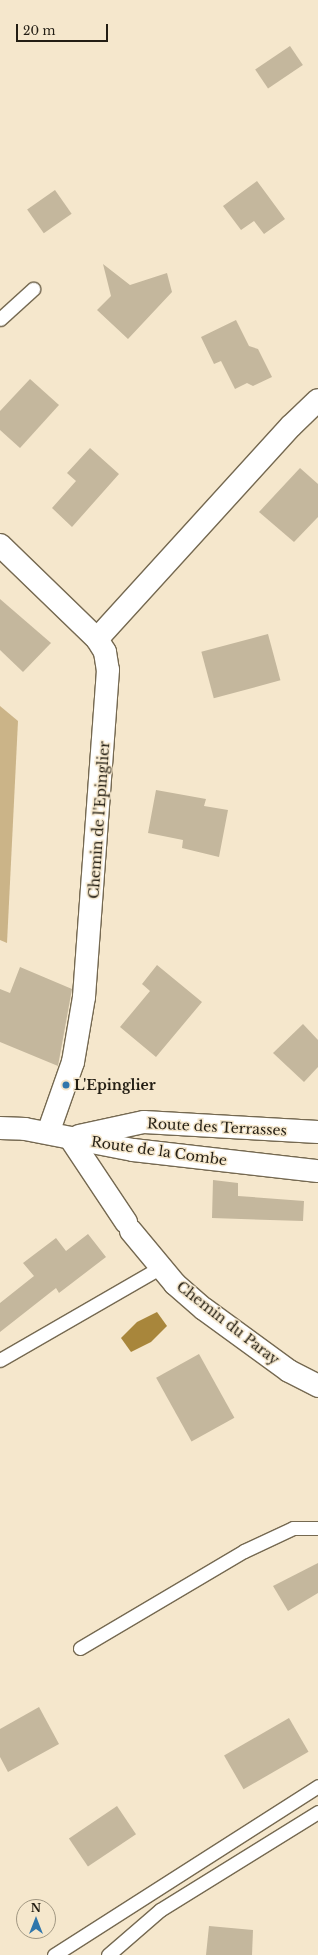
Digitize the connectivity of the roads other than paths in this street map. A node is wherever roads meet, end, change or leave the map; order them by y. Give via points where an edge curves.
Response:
1 (33, 289) dead end
2 (0, 319) edge
3 (318, 400) edge
4 (0, 545) edge
5 (98, 639) junction
6 (0, 1128) edge
7 (318, 1132) edge
8 (48, 1133) junction
9 (70, 1138) junction
10 (318, 1172) edge
11 (160, 1267) junction
12 (0, 1360) edge
13 (318, 1386) edge
14 (318, 1528) edge
15 (80, 1648) dead end
16 (318, 1786) edge
17 (318, 1812) edge
18 (54, 1955) edge
19 (108, 1955) edge

1 - 2 lane
3 - 5 street via 291,426
4 - 5 street, Chemin de l'Epinglier
5 - 8 street, Chemin de l'Epinglier via 107,660 108,699 89,947 73,1062
6 - 8 street, Route de la Combe
7 - 9 street, Route des Terrasses via 144,1122
8 - 9 street, Route de la Combe
9 - 10 street, Route de la Combe via 133,1150
9 - 11 street, Chemin du Paray via 129,1227
11 - 12 lane
11 - 13 street, Chemin du Paray via 204,1309 289,1371
14 - 15 lane via 293,1528 244,1551
16 - 18 lane
17 - 19 lane via 160,1910

